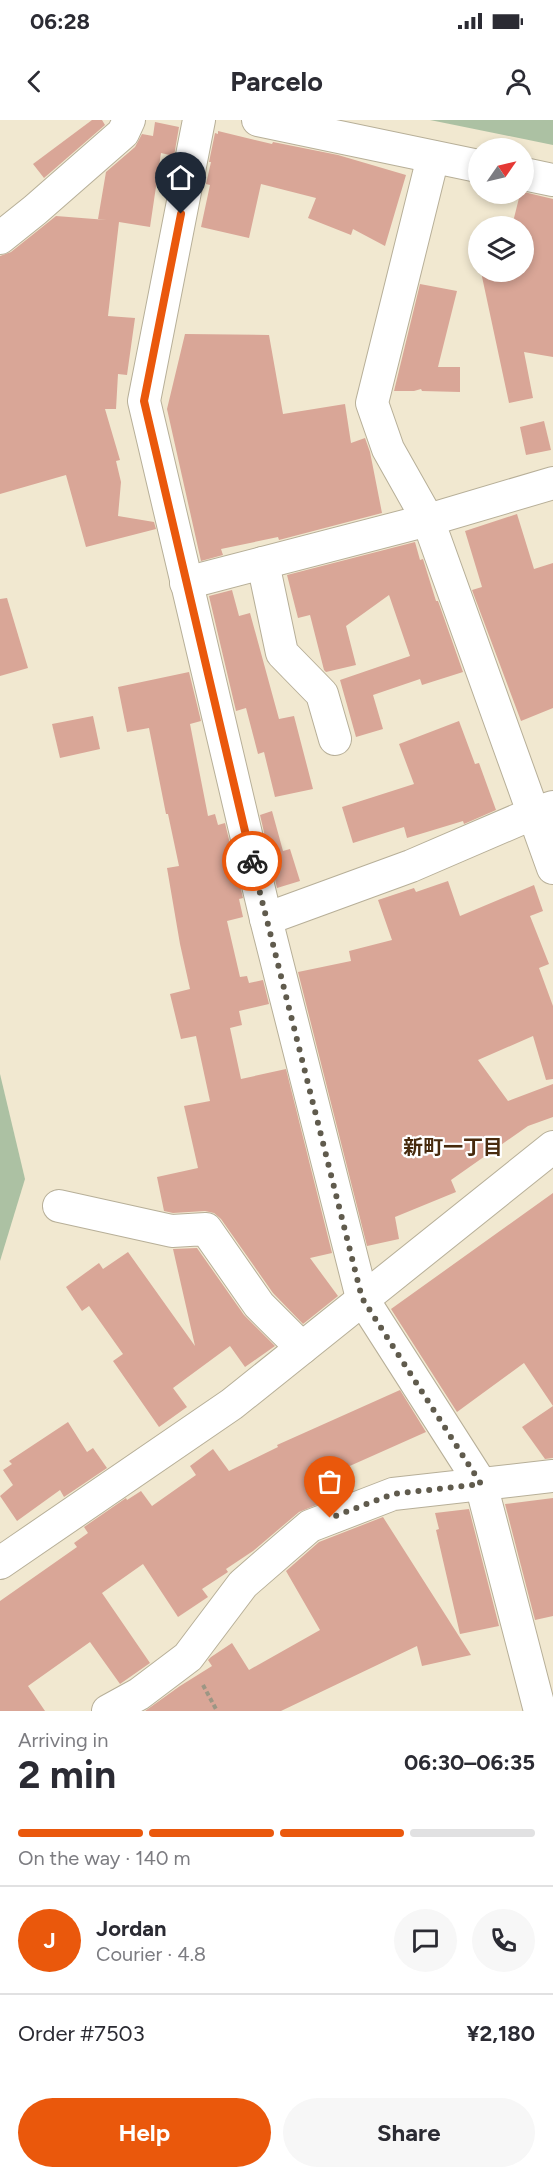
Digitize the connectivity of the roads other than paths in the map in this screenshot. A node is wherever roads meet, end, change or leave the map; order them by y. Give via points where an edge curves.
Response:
1 (129, 120) edge
2 (199, 120) edge
3 (258, 120) edge
4 (433, 157) junction
5 (468, 164) edge
6 (534, 176) edge
7 (553, 180) edge
8 (0, 238) edge
9 (553, 483) edge
10 (428, 520) junction
11 (263, 563) junction
12 (186, 583) junction
13 (335, 739) dead end
14 (544, 810) edge
15 (553, 868) edge
16 (266, 919) junction
17 (553, 1148) edge
18 (59, 1206) dead end
19 (362, 1298) junction
20 (302, 1348) junction
21 (553, 1476) edge
22 (481, 1484) junction
23 (0, 1563) edge
24 (553, 1709) edge
25 (108, 1711) edge
26 (540, 1711) edge
27 (548, 1711) edge

1 - 8 street via 123,133
2 - 12 street via 144,401
3 - 4 street
4 - 5 street
4 - 10 street via 372,403 388,449
6 - 7 street
9 - 10 street
10 - 11 street
10 - 14 street
11 - 12 street
11 - 13 street via 282,653 322,694
12 - 16 street
14 - 15 street
14 - 16 street via 411,866
16 - 19 street
17 - 19 street
18 - 20 street via 172,1231 206,1229 259,1305
19 - 20 street
19 - 22 street
20 - 23 street via 232,1404
21 - 22 street
22 - 25 street via 393,1494 310,1526 243,1584 188,1657
22 - 26 street
24 - 27 street

